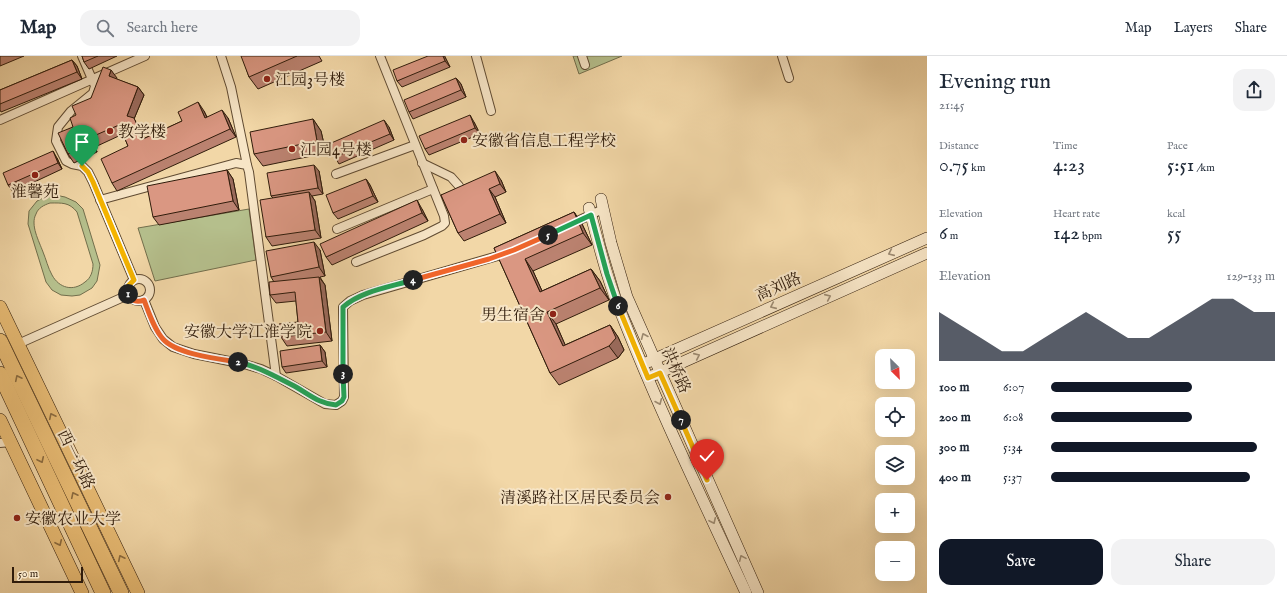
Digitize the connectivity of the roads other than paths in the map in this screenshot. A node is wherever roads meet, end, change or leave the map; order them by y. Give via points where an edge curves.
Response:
1 (82, 56) edge
2 (145, 56) edge
3 (221, 56) edge
4 (380, 56) edge
5 (476, 56) edge
6 (582, 56) edge
7 (782, 56) edge
8 (585, 65) dead end
9 (789, 78) dead end
10 (92, 79) junction
11 (491, 111) dead end
12 (0, 120) edge
13 (415, 145) junction
14 (422, 162) junction
15 (247, 165) junction
16 (336, 174) dead end
17 (459, 186) edge
18 (433, 189) junction
19 (100, 200) junction
20 (602, 204) joint
21 (590, 212) junction
22 (563, 228) edge
23 (337, 229) dead end
24 (927, 238) edge
25 (514, 250) edge
26 (927, 253) edge
27 (356, 262) dead end
28 (134, 280) junction
29 (128, 295) junction
30 (144, 300) junction
31 (0, 307) edge
32 (0, 341) edge
33 (18, 344) junction
34 (654, 359) junction
35 (642, 364) junction
36 (660, 373) junction
37 (0, 374) edge
38 (276, 376) junction
39 (648, 378) junction
40 (0, 420) edge
41 (5, 442) edge
42 (82, 593) edge
43 (103, 593) edge
44 (121, 593) edge
45 (138, 593) edge
46 (746, 593) edge
47 (758, 593) edge

1 - 10 street
2 - 10 street
3 - 15 street via 231,87
4 - 13 street
5 - 11 street
6 - 8 street
7 - 9 street
10 - 12 street
10 - 19 street via 95,86 93,93 71,111 58,127 56,141 66,161 82,166 88,172
13 - 14 street
13 - 16 street
14 - 17 street via 452,177
14 - 18 street
15 - 19 street via 236,163
15 - 38 street
18 - 23 street
18 - 27 street via 444,216 445,223 442,226
19 - 28 street
20 - 21 street
34 -> 20 street, 洪桥路 via 627,297
21 - 22 street
21 - 35 street, 洪桥路 via 607,274
24 -> 34 street, 高刘路
25 - 38 street via 363,295 343,307 344,397 336,405 325,404
36 -> 26 street, 高刘路
28 - 29 street via 128,286
28 - 30 street via 144,280 150,286 150,293
29 - 30 street via 135,301
29 - 33 street
30 - 38 street via 155,327 163,339 173,347 244,364
31 - 33 main road
44 -> 32 highway, 西一环路
45 -> 33 main road
34 - 35 street, 高刘路
34 - 36 street, 洪桥路
35 - 39 street, 洪桥路
36 - 39 street, 高刘路
47 -> 36 street, 洪桥路
37 -> 43 highway, 西一环路
39 -> 46 street, 洪桥路
40 - 41 main road
41 -> 42 main road

